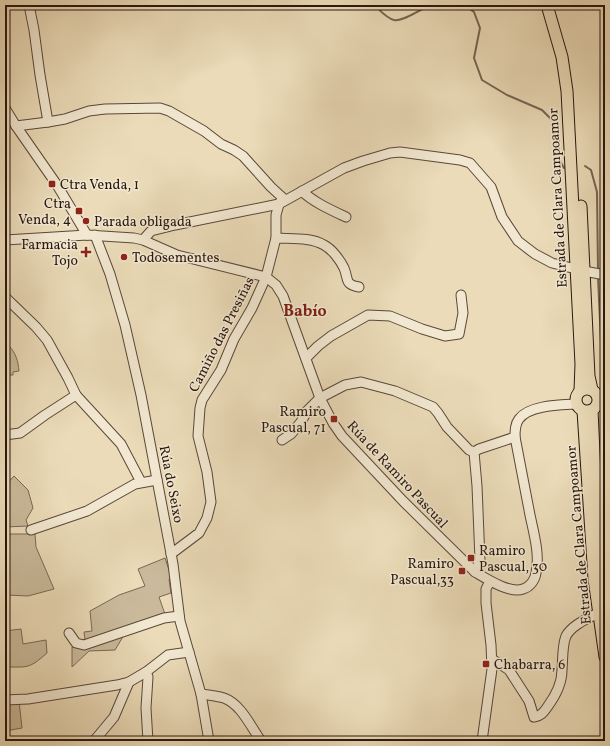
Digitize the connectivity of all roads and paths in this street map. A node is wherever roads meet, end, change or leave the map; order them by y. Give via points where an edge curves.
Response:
1 (29, 5) edge
2 (547, 5) edge
3 (555, 5) edge
4 (5, 108) edge
5 (48, 122) junction
6 (16, 126) junction
7 (302, 191) junction
8 (279, 204) junction
9 (346, 217) dead end
10 (91, 235) junction
11 (276, 238) junction
12 (5, 240) edge
13 (143, 240) junction
14 (584, 270) junction
15 (604, 275) edge
16 (266, 277) junction
17 (359, 287) dead end
18 (461, 295) dead end
19 (5, 298) edge
20 (306, 358) junction
21 (592, 390) junction
22 (580, 391) junction
23 (76, 395) junction
24 (320, 398) junction
25 (591, 406) edge
26 (5, 435) edge
27 (515, 437) junction
28 (282, 440) dead end
29 (474, 452) junction
30 (157, 480) junction
31 (141, 482) junction
32 (32, 530) dead end
33 (171, 554) junction
34 (476, 572) junction
35 (490, 580) junction
36 (602, 609) edge
37 (179, 616) junction
38 (68, 633) dead end
39 (189, 652) junction
40 (605, 657) edge
41 (492, 659) junction
42 (146, 672) junction
43 (129, 682) junction
44 (202, 694) junction
45 (5, 700) edge
46 (94, 741) edge
47 (148, 741) edge
48 (208, 741) edge
49 (261, 741) edge
50 (482, 741) edge

1 - 5 street
2 - 14 main road, Estrada de Clara Campoamor via 562,57 567,91
3 - 14 main road, Estrada de Clara Campoamor via 569,56 574,90
4 - 6 street, Rúa do Seixo
5 - 6 street
5 - 8 street via 105,109 160,108 169,111 243,156 283,198
6 - 10 street, Rúa do Seixo
7 - 8 street
7 - 9 street via 308,197
7 - 14 street via 344,168 390,153 460,160 470,163 491,187 502,217 518,241 552,263
8 - 11 street, Camiño das Presiñas via 276,215
8 - 13 street via 152,231
10 - 12 street
10 - 13 street
10 - 30 street, Rúa do Seixo via 110,274 126,325
11 - 16 street, Camiño das Presiñas
11 - 17 street via 323,244 344,268 351,286
13 - 16 street via 177,255
14 - 15 street
14 - 21 main road, Estrada de Clara Campoamor via 589,376
14 - 22 main road, Estrada de Clara Campoamor
16 - 20 street, Rúa de Ramiro Pascual via 276,285 283,296
16 - 33 street, Camiño das Presiñas via 234,339 222,370 202,400 200,408 198,436 212,502 207,518 199,533
18 - 20 street via 463,313 459,334 446,336 390,316 368,315 331,336
19 - 23 street via 47,340
20 - 24 street, Rúa de Ramiro Pascual
21 - 22 main road
21 - 25 main road, Estrada de Clara Campoamor via 597,395
22 - 25 main road, Estrada de Clara Campoamor via 576,397
23 - 26 street via 20,433
23 - 31 street via 121,444
24 - 28 street via 291,434
24 - 29 street via 346,385 361,382 404,394 436,409 447,427
24 - 34 street, Rúa de Ramiro Pascual via 333,423 352,448 448,547
25 - 27 street, Rúa de Ramiro Pascual via 543,407 528,411 518,419
25 - 36 main road, Estrada de Clara Campoamor via 590,528
27 - 29 street
27 - 35 street, Rúa de Ramiro Pascual via 534,535 536,574 528,587 519,590 504,587
29 - 34 street via 480,560
30 - 31 street
30 - 33 street, Rúa do Seixo
31 - 32 street via 87,511
33 - 37 street, Rúa do Seixo
34 - 35 street, Rúa de Ramiro Pascual
35 - 41 street via 486,590 486,603
36 - 40 main road, Estrada de Clara Campoamor
36 - 41 street via 570,631 566,638 559,688 539,716 534,717 529,701 509,670
37 - 38 street via 164,618 84,645 76,643
37 - 39 street, Rúa do Seixo
39 - 42 street via 168,655
39 - 44 street, Rúa do Seixo
41 - 50 street
42 - 43 street
42 - 47 street
43 - 45 street via 28,699
43 - 46 street via 114,717
44 - 48 street, Rúa do Seixo
44 - 49 street via 229,700 237,706

